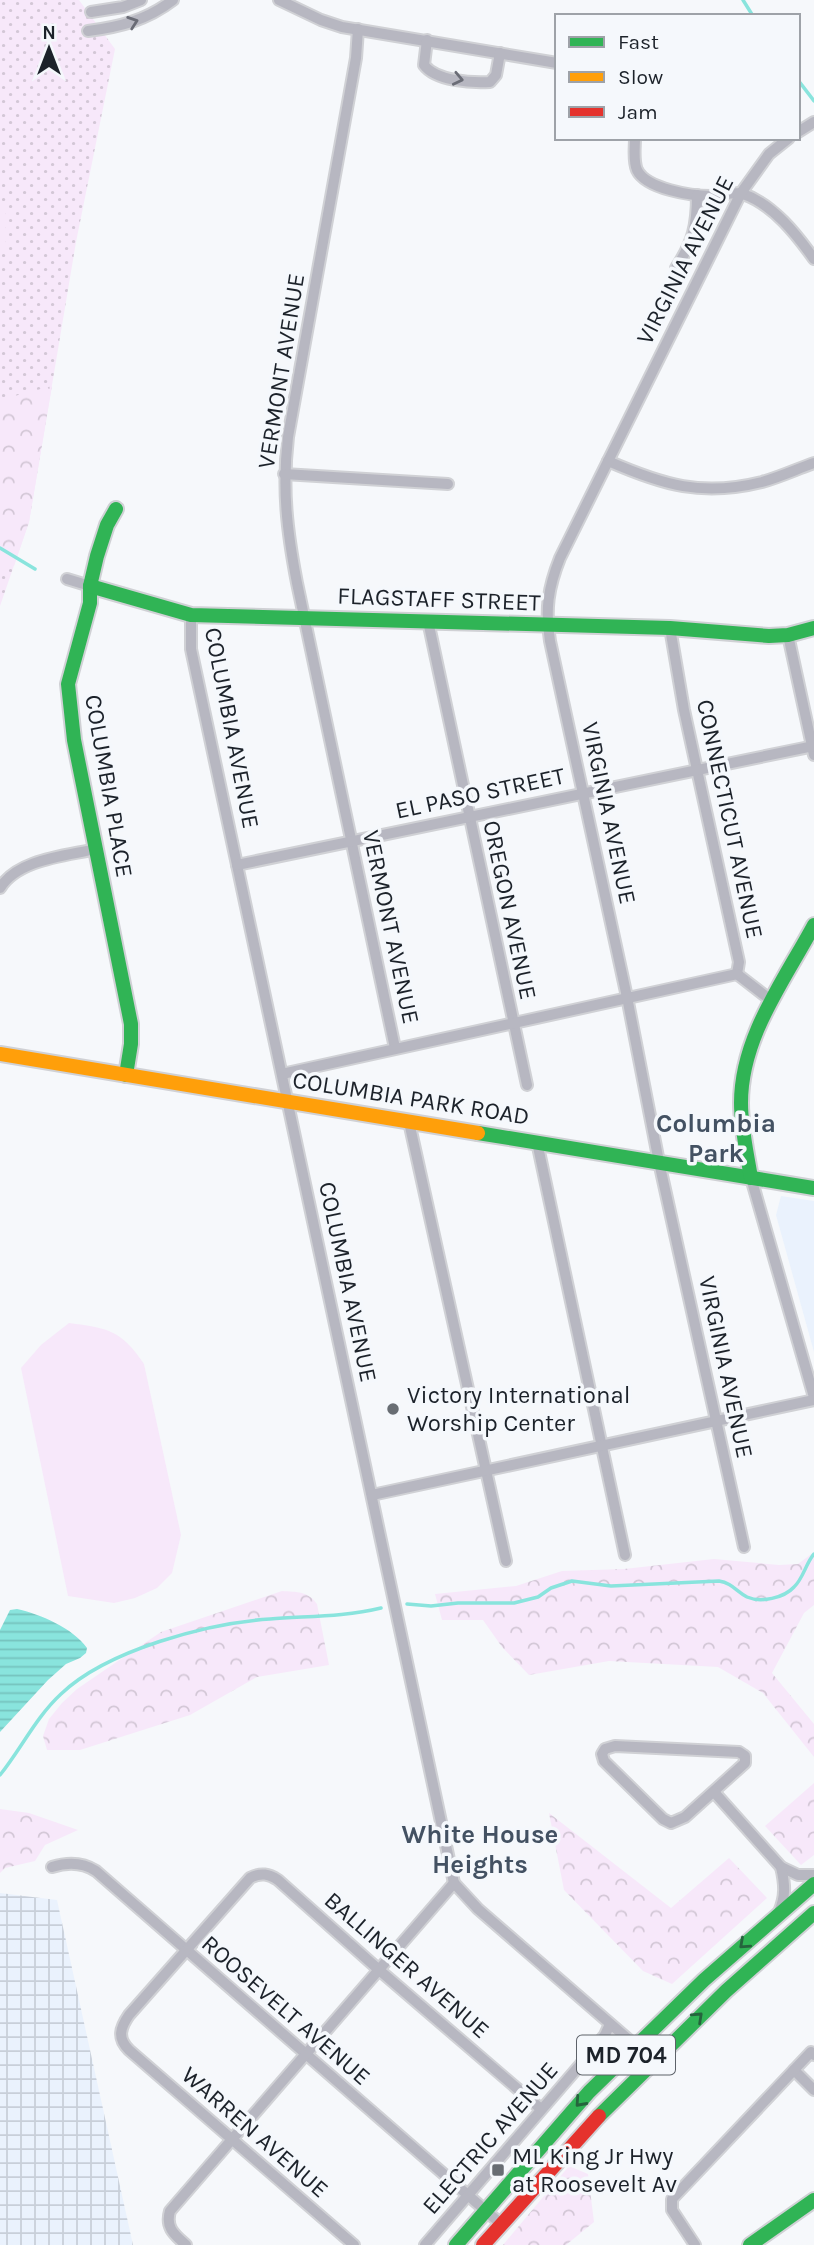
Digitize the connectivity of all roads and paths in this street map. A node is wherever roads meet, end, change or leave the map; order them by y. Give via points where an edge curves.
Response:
1 (141, 0) edge
2 (173, 0) edge
3 (279, 0) edge
4 (91, 12) dead end
5 (358, 29) junction
6 (88, 32) dead end
7 (427, 40) junction
8 (500, 53) junction
9 (555, 64) edge
10 (635, 140) edge
11 (786, 140) edge
12 (741, 193) junction
13 (697, 195) junction
14 (814, 260) edge
15 (676, 268) dead end
16 (608, 461) junction
17 (814, 463) edge
18 (284, 474) junction
19 (448, 484) dead end
20 (116, 509) dead end
21 (67, 579) dead end
22 (90, 586) junction
23 (191, 615) junction
24 (304, 618) junction
25 (428, 621) junction
26 (547, 625) junction
27 (670, 628) junction
28 (814, 628) edge
29 (788, 635) junction
30 (813, 749) edge
31 (698, 770) junction
32 (582, 794) junction
33 (469, 817) junction
34 (351, 841) junction
35 (96, 849) junction
36 (237, 865) junction
37 (0, 888) edge
38 (814, 926) edge
39 (737, 974) junction
40 (628, 997) junction
41 (772, 1001) junction
42 (513, 1022) junction
43 (395, 1048) junction
44 (0, 1055) edge
45 (282, 1074) junction
46 (125, 1075) junction
47 (527, 1085) dead end
48 (288, 1101) junction
49 (409, 1122) junction
50 (537, 1142) junction
51 (659, 1163) junction
52 (751, 1178) junction
53 (814, 1188) edge
54 (814, 1398) edge
55 (716, 1421) junction
56 (602, 1446) junction
57 (486, 1470) junction
58 (372, 1494) junction
59 (744, 1547) dead end
60 (625, 1555) dead end
61 (506, 1561) dead end
62 (714, 1792) junction
63 (52, 1867) dead end
64 (781, 1867) junction
65 (814, 1875) edge
66 (454, 1883) junction
67 (814, 1884) edge
68 (814, 1913) edge
69 (778, 1914) junction
70 (186, 1951) junction
71 (378, 1969) junction
72 (610, 2024) junction
73 (636, 2046) junction
74 (306, 2053) junction
75 (814, 2054) edge
76 (794, 2070) junction
77 (814, 2090) edge
78 (541, 2109) junction
79 (232, 2139) junction
80 (468, 2194) junction
81 (814, 2200) edge
82 (485, 2209) junction
83 (501, 2224) junction
84 (186, 2245) edge
85 (354, 2245) edge
86 (425, 2245) edge
87 (456, 2245) edge
88 (483, 2245) edge
89 (695, 2245) edge
90 (750, 2245) edge

1 - 4 street
6 -> 2 street via 143,19
3 - 5 street via 321,20
5 - 7 street
5 - 18 street, VERMONT AVENUE
7 - 8 street
7 -> 8 street via 424,65 429,72 471,82 490,82
8 - 9 street
10 - 13 street via 635,164 643,178
11 - 12 street, VIRGINIA AVENUE via 769,154
12 - 13 street
12 - 14 street via 779,218
12 - 16 street, VIRGINIA AVENUE
13 - 15 street via 690,246
16 - 17 street via 661,482 715,489 765,481
16 - 26 street, VIRGINIA AVENUE via 551,582
18 - 19 street
18 - 24 street, VERMONT AVENUE via 286,519
20 - 22 street, COLUMBIA PLACE
21 - 22 street, FLAGSTAFF STREET
22 - 23 street, FLAGSTAFF STREET
22 - 35 street, COLUMBIA PLACE via 68,699
23 - 24 street, FLAGSTAFF STREET
23 - 36 street, COLUMBIA AVENUE via 191,649
24 - 25 street, FLAGSTAFF STREET
24 - 34 street, VERMONT AVENUE
25 - 26 street, FLAGSTAFF STREET
25 - 33 street, OREGON AVENUE
26 - 27 street, FLAGSTAFF STREET
26 - 32 street, VIRGINIA AVENUE
27 - 29 street, FLAGSTAFF STREET
27 - 31 street, CONNECTICUT AVENUE
28 - 29 street, FLAGSTAFF STREET
29 - 30 street
30 - 31 street, EL PASO STREET
31 - 32 street, EL PASO STREET
31 - 39 street, CONNECTICUT AVENUE via 739,962
32 - 33 street, EL PASO STREET
32 - 40 street, VIRGINIA AVENUE
33 - 34 street, EL PASO STREET
33 - 42 street, OREGON AVENUE
34 - 36 street, EL PASO STREET
34 - 43 street, VERMONT AVENUE
35 - 37 street via 33,864
35 - 46 street, COLUMBIA PLACE via 131,1024
36 - 45 street, COLUMBIA AVENUE
38 - 41 street
39 - 40 street
39 - 41 street, CONNECTICUT AVENUE
40 - 42 street
40 - 51 street, VIRGINIA AVENUE
41 - 52 street via 751,1046 742,1081 742,1121
42 - 43 street
42 - 47 street, OREGON AVENUE
43 - 45 street
44 - 46 street, COLUMBIA PARK ROAD
45 - 48 street, COLUMBIA AVENUE
46 - 48 street, COLUMBIA PARK ROAD
48 - 49 street, COLUMBIA PARK ROAD
48 - 58 street, COLUMBIA AVENUE
49 - 50 street, COLUMBIA PARK ROAD
49 - 57 street
50 - 51 street, COLUMBIA PARK ROAD
50 - 56 street
51 - 52 street, COLUMBIA PARK ROAD
51 - 55 street, VIRGINIA AVENUE
52 - 53 street, COLUMBIA PARK ROAD
52 - 54 street
54 - 55 street
55 - 56 street
55 - 59 street, VIRGINIA AVENUE
56 - 57 street
56 - 60 street
57 - 58 street
57 - 61 street
58 - 66 street, COLUMBIA AVENUE
62 - 62 street via 682,1820 668,1822 602,1754 615,1746 741,1753 744,1766
62 - 64 street
63 - 70 street, ROOSEVELT AVENUE via 72,1863 92,1868
64 - 65 street via 799,1875
64 - 69 street via 784,1897
66 - 71 street
66 - 72 street
67 - 69 street, MD 704
83 -> 68 street, MD 704 via 634,2078
69 -> 73 street, MD 704
70 - 71 street, BALLINGER AVENUE via 241,1887 261,1874 278,1880
70 - 74 street, ROOSEVELT AVENUE
70 - 79 street, WARREN AVENUE via 124,2021 120,2037 129,2050
71 - 74 street
71 - 78 street, BALLINGER AVENUE
72 - 73 street
72 - 78 street, ELECTRIC AVENUE
73 -> 82 street, MD 704
74 - 79 street
74 - 80 street, ROOSEVELT AVENUE
75 - 76 street
76 - 77 street
76 - 89 street via 672,2199 672,2210
78 - 80 street, ELECTRIC AVENUE
79 - 84 street via 170,2211 169,2225
79 - 85 street, WARREN AVENUE
80 - 82 street, ROOSEVELT AVENUE
80 - 86 street, ELECTRIC AVENUE
81 - 90 street
82 - 83 street, ROOSEVELT AVENUE
82 - 87 street, MD 704
83 - 88 street, MD 704

